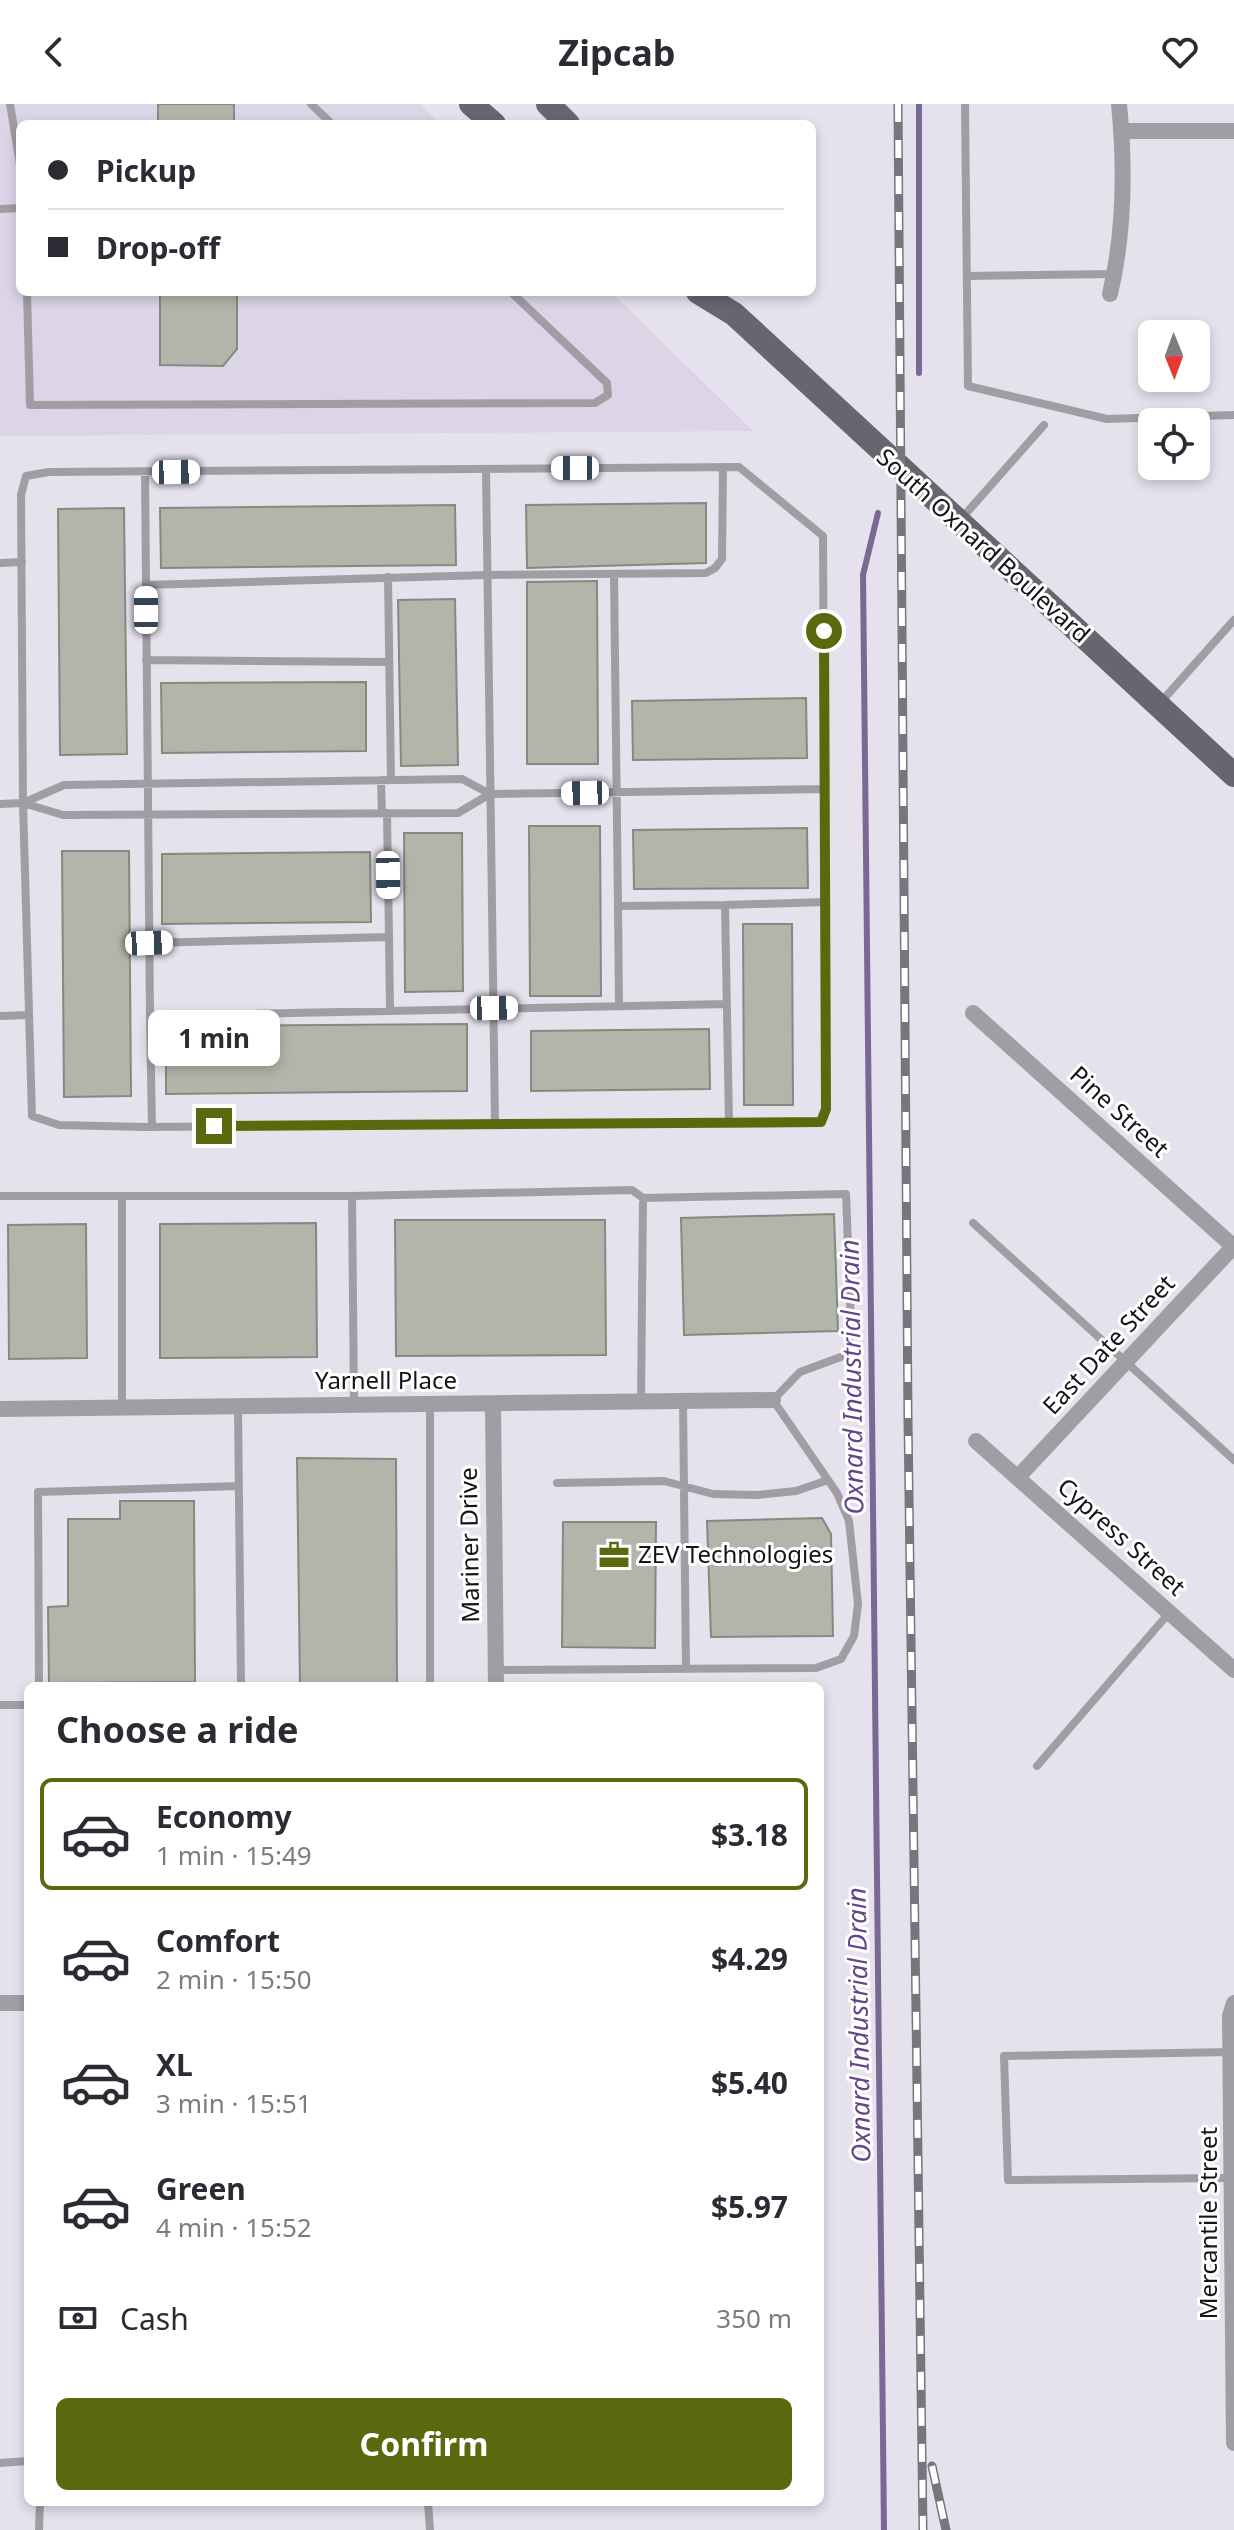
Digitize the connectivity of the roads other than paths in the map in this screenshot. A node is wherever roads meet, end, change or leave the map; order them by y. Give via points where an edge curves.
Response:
1 (10, 104) edge
2 (311, 104) edge
3 (471, 104) edge
4 (548, 104) edge
5 (965, 104) edge
6 (1119, 104) edge
7 (328, 120) edge
8 (489, 120) edge
9 (564, 120) edge
10 (1121, 131) junction
11 (1234, 131) edge
12 (16, 140) edge
13 (1115, 274) junction
14 (967, 276) junction
15 (1110, 294) dead end
16 (27, 296) edge
17 (515, 296) edge
18 (705, 296) edge
19 (721, 296) edge
20 (734, 314) junction
21 (1234, 415) edge
22 (1044, 425) dead end
23 (723, 467) junction
24 (486, 469) junction
25 (145, 472) junction
26 (958, 523) junction
27 (22, 562) junction
28 (0, 563) edge
29 (614, 574) junction
30 (487, 575) junction
31 (388, 577) junction
32 (146, 585) junction
33 (1234, 620) edge
34 (146, 660) junction
35 (389, 662) junction
36 (1158, 705) junction
37 (1232, 769) edge
38 (381, 780) junction
39 (391, 780) junction
40 (147, 784) junction
41 (824, 789) junction
42 (616, 792) junction
43 (490, 794) junction
44 (23, 803) junction
45 (0, 804) edge
46 (384, 813) junction
47 (148, 815) junction
48 (825, 902) junction
49 (725, 905) junction
50 (618, 906) junction
51 (389, 937) junction
52 (149, 943) junction
53 (727, 1004) junction
54 (619, 1006) junction
55 (494, 1008) junction
56 (390, 1010) junction
57 (973, 1013) dead end
58 (28, 1015) junction
59 (0, 1016) edge
60 (150, 1016) junction
61 (729, 1122) junction
62 (495, 1124) junction
63 (152, 1127) junction
64 (0, 1196) edge
65 (122, 1196) junction
66 (352, 1196) junction
67 (643, 1198) junction
68 (973, 1223) dead end
69 (1234, 1247) edge
70 (1128, 1360) junction
71 (773, 1400) junction
72 (683, 1401) junction
73 (641, 1402) junction
74 (430, 1404) junction
75 (493, 1404) junction
76 (354, 1405) junction
77 (238, 1406) junction
78 (122, 1407) junction
79 (0, 1409) edge
80 (976, 1441) dead end
81 (1234, 1460) edge
82 (1018, 1477) junction
83 (828, 1480) junction
84 (557, 1483) dead end
85 (239, 1486) junction
86 (685, 1488) junction
87 (1169, 1612) junction
88 (686, 1669) junction
89 (1234, 1670) edge
90 (496, 1678) edge
91 (39, 1682) edge
92 (241, 1682) edge
93 (430, 1682) edge
94 (0, 1705) edge
95 (24, 1705) edge
96 (1037, 1766) dead end
97 (0, 2003) edge
98 (24, 2003) edge
99 (1234, 2003) edge
100 (1232, 2052) junction
101 (1232, 2178) edge
102 (1233, 2216) edge
103 (1234, 2443) edge
104 (24, 2461) edge
105 (0, 2463) edge
106 (40, 2506) edge
107 (428, 2506) edge
108 (39, 2530) edge
109 (430, 2530) edge

1 - 12 lane
2 - 7 lane
3 - 8 main road
4 - 9 main road
5 - 14 lane
6 - 10 street
10 - 11 street
10 - 13 street
13 - 14 lane
13 - 15 street
14 - 21 lane via 968,386 1107,419
16 - 17 lane via 30,405 595,403 608,395 607,383
18 - 20 main road, South Oxnard Boulevard
19 - 20 main road, South Oxnard Boulevard
20 - 26 main road, South Oxnard Boulevard
22 - 26 lane
23 - 24 lane
23 - 29 lane via 722,559 715,568 706,573
23 - 41 lane via 739,467 823,536
24 - 25 lane
24 - 30 lane
25 - 27 lane via 26,476 21,495
25 - 32 lane
26 - 36 main road, South Oxnard Boulevard
27 - 28 lane
27 - 44 lane
29 - 30 lane
29 - 42 lane
30 - 31 lane
30 - 43 lane
31 - 32 lane
31 - 35 lane
32 - 34 lane
33 - 36 lane
34 - 35 lane
34 - 40 lane
35 - 39 lane
36 - 37 main road, South Oxnard Boulevard
38 - 39 lane
38 - 40 lane
38 - 46 lane
39 - 43 lane via 462,779
40 - 44 lane via 64,785
40 - 47 lane
41 - 42 lane
41 - 48 lane
42 - 43 lane
42 - 50 lane
43 - 46 lane via 458,813
43 - 55 lane
44 - 45 lane
44 - 47 lane via 63,815
44 - 58 lane
46 - 47 lane
46 - 51 lane
47 - 52 lane
48 - 49 lane
48 - 61 lane via 826,1109 821,1122
49 - 50 lane
49 - 53 lane
50 - 54 lane
51 - 52 lane
51 - 56 lane
52 - 60 lane
53 - 54 lane
53 - 61 lane
54 - 55 lane
55 - 56 lane
55 - 62 lane
56 - 60 lane
57 - 69 street, Pine Street
58 - 59 lane
58 - 63 lane via 32,1116 59,1125
60 - 63 lane
61 - 62 lane
62 - 63 lane
64 - 65 lane
65 - 66 lane
65 - 78 lane
66 - 67 lane via 632,1190
66 - 76 lane
67 - 71 lane via 846,1194 851,1325 846,1355 800,1372
67 - 73 lane
68 - 70 lane
69 - 70 street, East Date Street
70 - 81 lane
70 - 82 street, East Date Street
71 - 72 street, Yarnell Place
71 - 83 lane
72 - 73 street, Yarnell Place
72 - 86 lane
73 - 75 street, Yarnell Place
74 - 75 street, Yarnell Place
74 - 76 street, Yarnell Place
74 - 93 lane
75 - 90 street, Mariner Drive
76 - 77 street, Yarnell Place
77 - 78 street, Yarnell Place
77 - 85 lane
78 - 79 street, Yarnell Place
80 - 82 street, Cypress Street
82 - 87 street, Cypress Street
83 - 86 lane via 796,1491 757,1495
83 - 88 lane via 849,1521 858,1604 854,1636 841,1659 816,1668
84 - 86 lane via 664,1481
85 - 91 lane via 38,1492
85 - 92 lane
86 - 88 lane
87 - 89 street, Cypress Street
87 - 96 lane
88 - 90 lane
94 - 95 lane
97 - 98 street
99 - 100 street, Mercantile Street
100 - 101 street, Mercantile Street
100 - 101 lane via 1004,2056 1008,2180
101 - 102 street, Mercantile Street
102 - 103 street, Mercantile Street
104 - 105 lane
106 - 108 lane
107 - 109 lane

